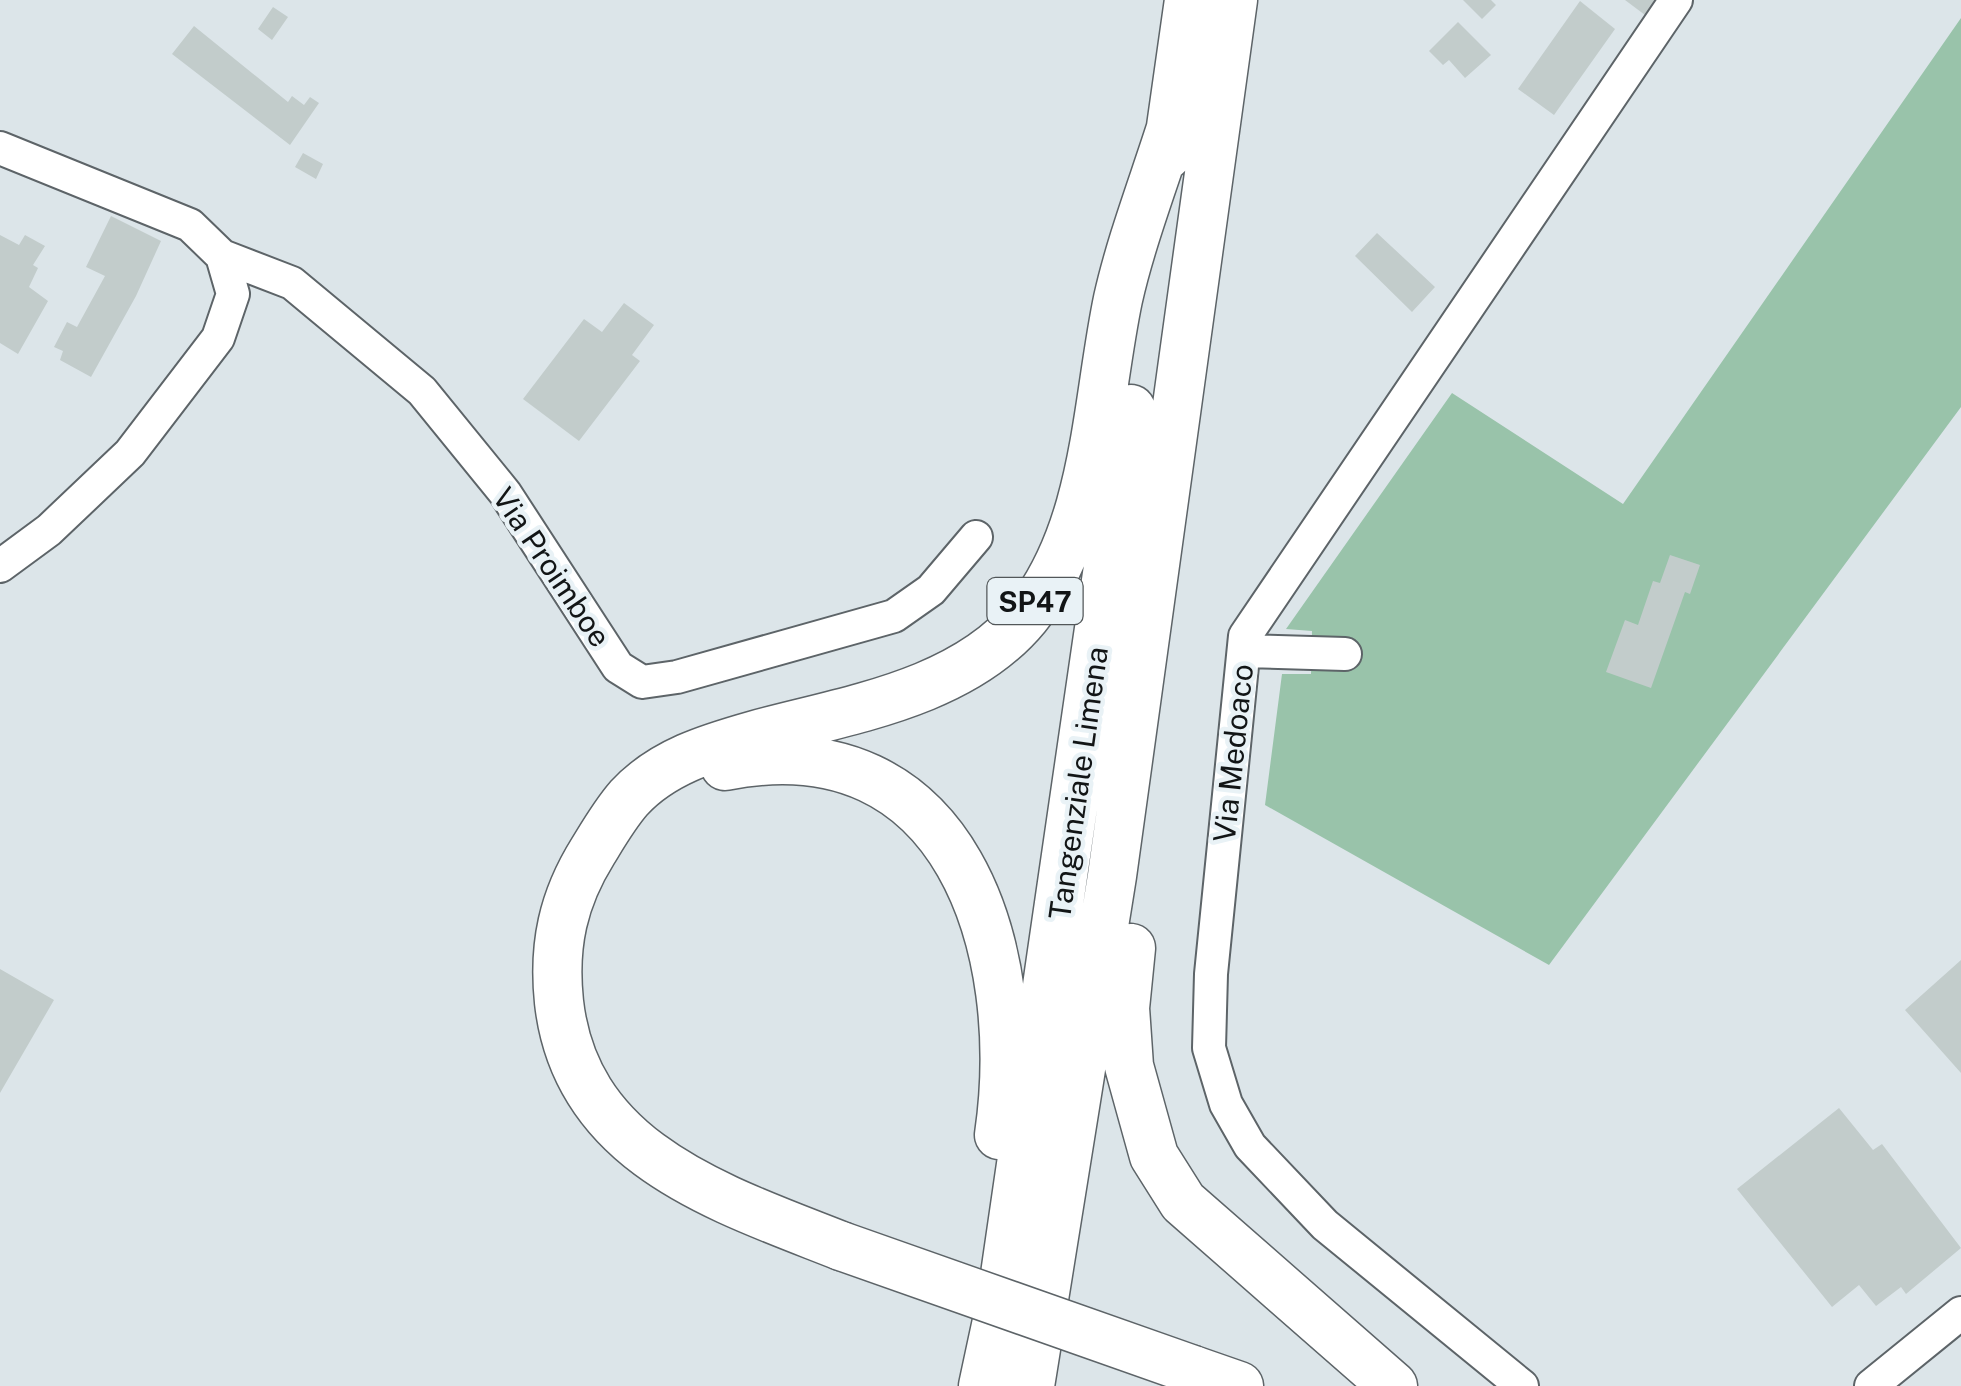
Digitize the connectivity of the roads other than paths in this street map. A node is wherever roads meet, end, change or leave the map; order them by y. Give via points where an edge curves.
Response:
1 (1189, 0) edge
2 (1233, 0) edge
3 (1676, 0) edge
4 (1172, 125) junction
5 (0, 148) edge
6 (222, 256) junction
7 (1160, 530) junction
8 (976, 537) dead end
9 (0, 566) edge
10 (1244, 651) junction
11 (1346, 654) dead end
12 (608, 828) junction
13 (1961, 1313) edge
14 (953, 1386) edge
15 (983, 1386) edge
16 (1030, 1386) edge
17 (1238, 1386) edge
18 (1393, 1386) edge
19 (1522, 1386) edge
20 (1871, 1386) edge

1 - 4 highway, Tangenziale Limena
2 - 7 highway, Tangenziale Limena
3 - 10 street, Via Medoaco via 1245,636
4 - 12 highway, SP47 via 1119,296 1093,454 1069,538 1028,614 998,646 923,686 693,754 630,797
4 - 15 highway, Tangenziale Limena via 1004,1283
5 - 6 street, Via Proimboe via 190,225
6 - 8 street, Via Proimboe via 292,283 422,391 504,493 618,667 642,682 894,616 931,590
6 - 9 street via 233,294 218,338 130,453
7 - 16 highway, Tangenziale Limena via 1082,1082
7 - 18 highway via 1152,770 1125,1008 1137,1106 1154,1156 1183,1202
10 - 11 street
10 - 19 street, Via Medoaco via 1211,974 1209,1048 1226,1104 1250,1146 1325,1225
12 - 14 highway, SP47 via 674,786 728,765 776,759 826,764 872,779 907,802 960,864 995,949 1002,1066 981,1253
12 - 17 highway, SP47, bridge via 574,882 558,934 559,1006 582,1077 603,1111 666,1168 707,1193 841,1246
13 - 20 street

